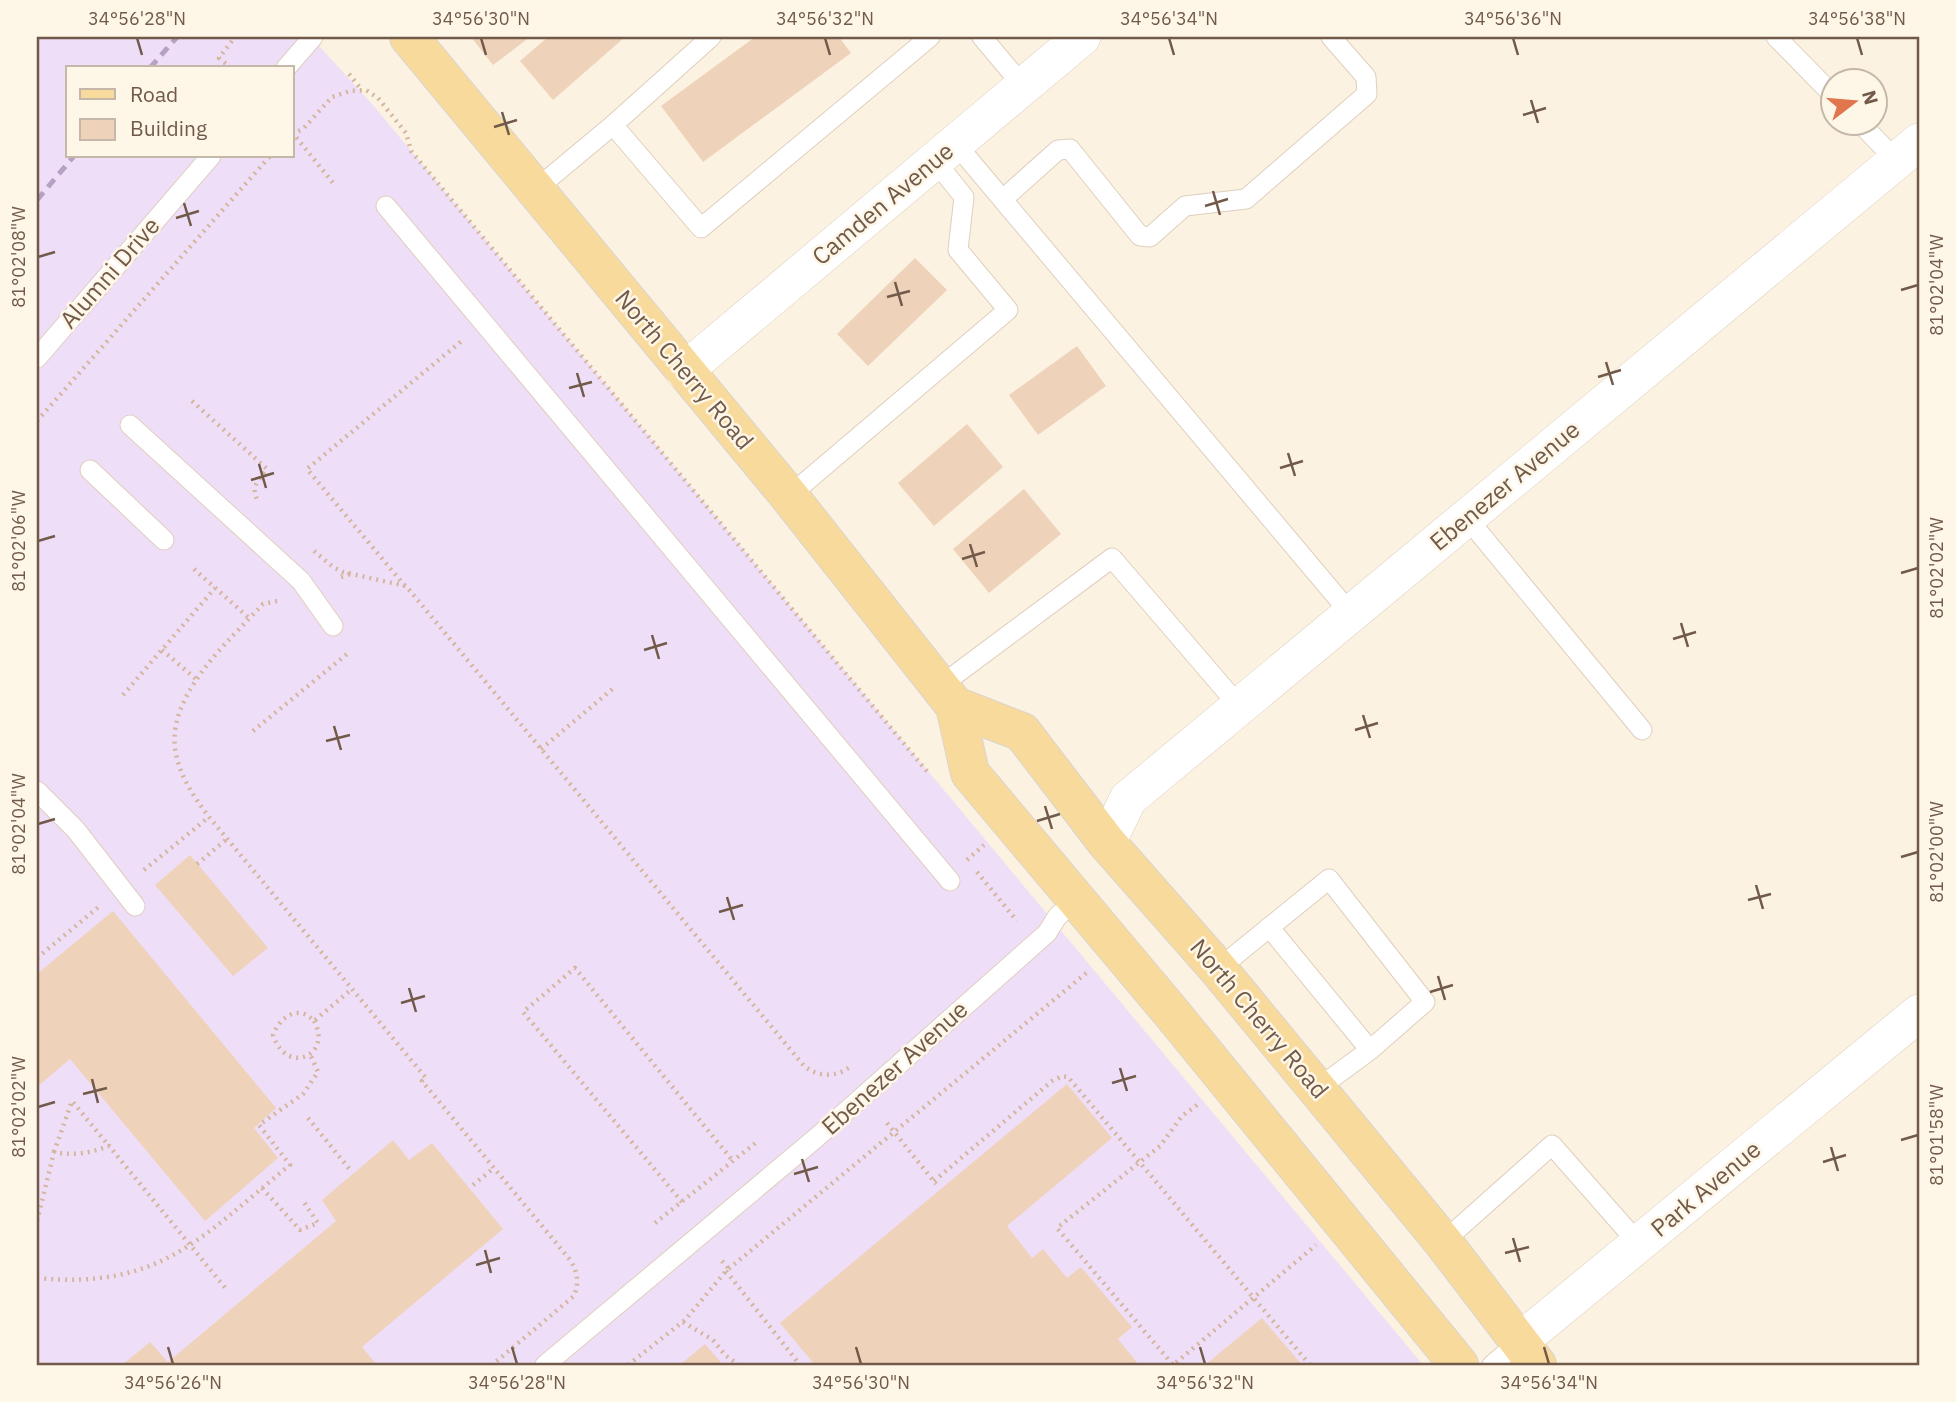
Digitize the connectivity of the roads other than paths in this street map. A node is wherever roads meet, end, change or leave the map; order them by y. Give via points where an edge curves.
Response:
1 (313, 37) edge
2 (409, 37) edge
3 (711, 37) edge
4 (930, 37) edge
5 (982, 37) edge
6 (1331, 37) edge
7 (1776, 37) edge
8 (1078, 38) edge
9 (288, 66) edge
10 (1820, 83) edge
11 (1023, 86) junction
12 (613, 125) junction
13 (1882, 136) edge
14 (1907, 151) edge
15 (945, 152) junction
16 (209, 158) edge
17 (536, 190) junction
18 (1003, 199) junction
19 (386, 206) dead end
20 (37, 358) edge
21 (684, 371) junction
22 (130, 425) dead end
23 (90, 470) dead end
24 (789, 496) junction
25 (1467, 518) junction
26 (164, 540) dead end
27 (1351, 614) junction
28 (333, 626) dead end
29 (947, 696) junction
30 (1239, 706) junction
31 (1642, 730) dead end
32 (37, 791) edge
33 (1107, 842) junction
34 (950, 881) dead end
35 (1076, 899) junction
36 (135, 906) dead end
37 (1269, 927) junction
38 (1218, 969) junction
39 (1919, 1013) edge
40 (1370, 1050) junction
41 (1317, 1089) junction
42 (1443, 1242) junction
43 (1639, 1244) junction
44 (1516, 1357) edge
45 (545, 1365) edge
46 (1459, 1365) edge

1 - 9 lane
2 - 17 main road, North Cherry Road
3 - 12 lane
4 - 12 lane via 701,228
5 - 11 lane
6 - 18 lane via 1366,77 1367,94 1246,199 1185,206 1150,237 1140,236 1070,149 1058,150
7 - 10 lane
8 - 11 street, Camden Avenue
11 - 15 street, Camden Avenue
12 - 17 lane
13 - 14 lane
14 - 25 street, Ebenezer Avenue
15 - 18 lane
15 - 21 street, Camden Avenue
15 - 24 lane via 964,197 958,250 1008,310
16 - 20 lane, Alumni Drive
17 - 21 main road, North Cherry Road
18 - 27 lane
19 - 34 lane
21 - 24 main road, North Cherry Road
22 - 28 lane via 301,581
23 - 26 lane
24 - 29 main road, North Cherry Road
25 - 27 street, Ebenezer Avenue
25 - 31 lane
27 - 30 street, Ebenezer Avenue
29 - 30 lane via 1112,558
29 - 33 main road, North Cherry Road via 1022,732
29 - 35 main road, North Cherry Road via 970,773
30 - 33 street, Ebenezer Avenue via 1128,799
32 - 36 lane via 76,830
33 - 38 main road, North Cherry Road
35 - 45 lane, Ebenezer Avenue via 1047,933 825,1129
35 - 46 main road, North Cherry Road
37 - 38 lane
37 - 40 lane
37 - 40 lane via 1329,879 1425,1002
38 - 41 main road, North Cherry Road
39 - 43 street, Park Avenue
40 - 41 lane
41 - 42 main road, North Cherry Road
42 - 43 lane via 1552,1145
42 - 44 main road, North Cherry Road
43 - 44 street, Park Avenue

